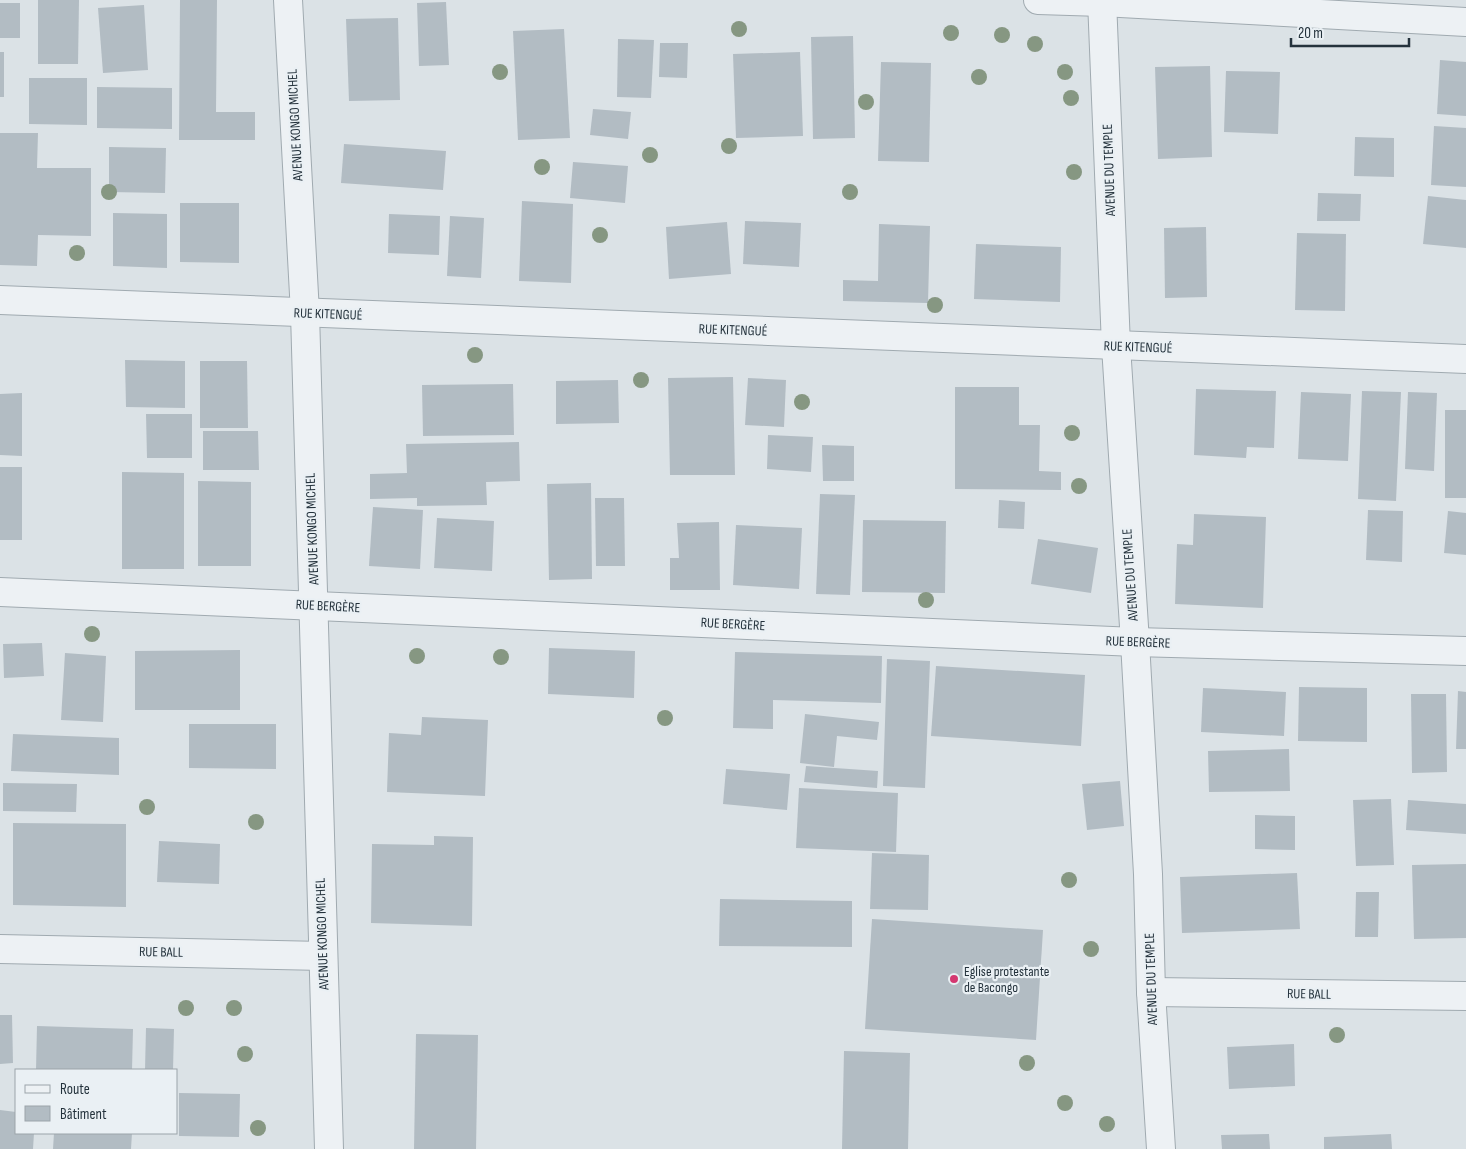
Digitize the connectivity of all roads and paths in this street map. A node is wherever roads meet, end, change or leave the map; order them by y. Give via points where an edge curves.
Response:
1 (288, 0) edge
2 (1038, 0) edge
3 (1102, 1) edge
4 (1466, 22) edge
5 (0, 300) edge
6 (305, 313) junction
7 (1116, 346) junction
8 (1466, 359) edge
9 (0, 592) edge
10 (314, 606) junction
11 (1135, 642) junction
12 (1466, 651) edge
13 (0, 949) edge
14 (323, 956) junction
15 (1151, 992) junction
16 (1466, 996) edge
17 (329, 1149) edge
18 (1161, 1149) edge

1 - 6 street, AVENUE KONGO MICHEL
2 - 3 street
3 - 4 street
3 - 7 street, AVENUE DU TEMPLE
5 - 6 street, RUE KITENGUÉ
6 - 7 street, RUE KITENGUÉ
6 - 10 street, AVENUE KONGO MICHEL
7 - 8 street, RUE KITENGUÉ
7 - 11 street, AVENUE DU TEMPLE
9 - 10 street, RUE BERGÈRE
10 - 11 street, RUE BERGÈRE
10 - 14 street, AVENUE KONGO MICHEL
11 - 12 street, RUE BERGÈRE
11 - 15 street, AVENUE DU TEMPLE
13 - 14 street, RUE BALL
14 - 17 street, AVENUE KONGO MICHEL
15 - 16 street, RUE BALL
15 - 18 street, AVENUE DU TEMPLE

